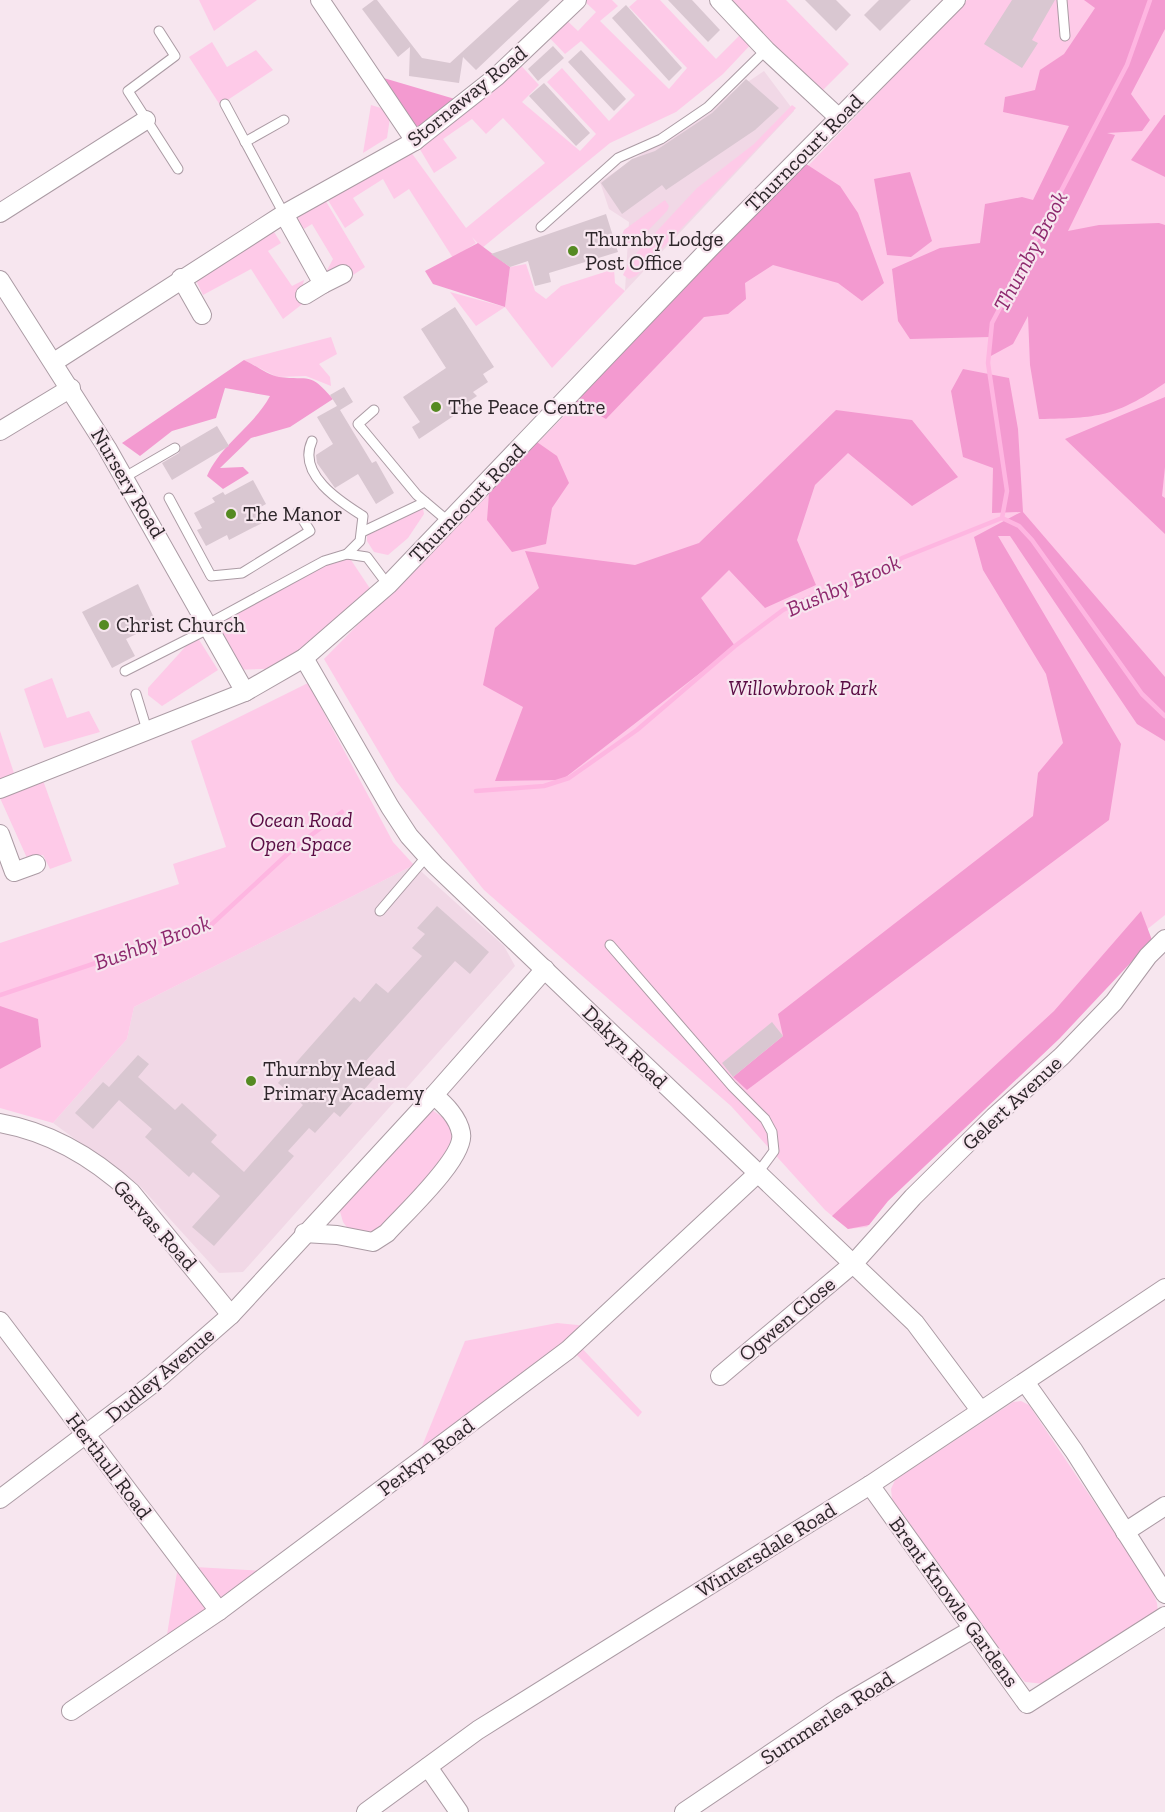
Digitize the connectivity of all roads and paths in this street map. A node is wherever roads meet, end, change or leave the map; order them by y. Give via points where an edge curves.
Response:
1 (320, 0) edge
2 (577, 0) edge
3 (719, 0) edge
4 (956, 0) edge
5 (1062, 0) edge
6 (159, 31) dead end
7 (1065, 36) dead end
8 (766, 50) junction
9 (225, 104) dead end
10 (838, 117) junction
11 (146, 120) junction
12 (284, 120) dead end
13 (415, 141) junction
14 (245, 142) junction
15 (178, 169) dead end
16 (0, 213) edge
17 (284, 214) junction
18 (542, 227) dead end
19 (343, 274) dead end
20 (182, 278) junction
21 (0, 280) edge
22 (323, 284) junction
23 (305, 295) dead end
24 (202, 315) dead end
25 (54, 362) junction
26 (71, 388) junction
27 (374, 410) dead end
28 (0, 431) edge
29 (312, 441) dead end
30 (175, 447) dead end
31 (125, 477) junction
32 (169, 498) dead end
33 (425, 502) junction
34 (298, 512) dead end
35 (449, 522) junction
36 (362, 532) junction
37 (347, 554) junction
38 (388, 585) junction
39 (207, 627) junction
40 (304, 658) junction
41 (125, 671) dead end
42 (245, 692) junction
43 (136, 694) dead end
44 (147, 730) junction
45 (0, 789) edge
46 (0, 834) edge
47 (427, 856) junction
48 (36, 864) dead end
49 (7, 875) edge
50 (380, 911) dead end
51 (1165, 939) edge
52 (610, 945) dead end
53 (545, 969) junction
54 (434, 1095) junction
55 (0, 1123) edge
56 (757, 1174) junction
57 (304, 1233) junction
58 (854, 1263) junction
59 (1165, 1288) edge
60 (231, 1315) junction
61 (0, 1321) edge
62 (720, 1376) dead end
63 (1025, 1382) junction
64 (980, 1410) junction
65 (86, 1435) junction
66 (870, 1485) junction
67 (0, 1499) edge
68 (1165, 1506) edge
69 (1125, 1532) junction
70 (1165, 1594) edge
71 (219, 1611) junction
72 (1165, 1616) edge
73 (973, 1629) junction
74 (71, 1711) dead end
75 (428, 1767) junction
76 (366, 1812) edge
77 (459, 1812) edge
78 (684, 1812) edge

1 - 13 street
2 - 13 street, Stornaway Road via 496,77
3 - 8 street
4 - 10 street, Thurncourt Road
5 - 7 lane
6 - 11 lane via 175,56 128,91
8 - 10 street
8 - 18 lane via 708,107 661,139 618,158
9 - 14 lane
10 - 35 street, Thurncourt Road
11 - 15 lane
11 - 16 street
12 - 14 lane
13 - 17 street, Stornaway Road
14 - 17 lane
17 - 20 street, Stornaway Road
17 - 22 street
19 - 22 street
20 - 24 street
20 - 25 street, Stornaway Road
21 - 25 street, Nursery Road
22 - 23 street
25 - 26 street, Nursery Road
26 - 28 street
26 - 31 street, Nursery Road
27 - 33 lane via 358,424 396,473
29 - 36 lane via 307,452 311,467 326,491 363,516
30 - 31 lane
31 - 39 street, Nursery Road
32 - 34 lane via 211,576 242,573 310,531
33 - 35 lane
33 - 36 lane
35 - 38 street, Thurncourt Road
36 - 37 lane via 360,541
37 - 38 lane via 367,557
37 - 39 lane via 324,561
38 - 40 street, Thurncourt Road
39 - 41 lane
39 - 42 street, Nursery Road
40 - 42 street, Thurncourt Road
40 - 47 street, Dakyn Road via 390,807
42 - 44 street, Thurncourt Road
43 - 44 lane
44 - 45 street, Thurncourt Road
46 - 49 street
47 - 50 lane
47 - 53 street, Dakyn Road
48 - 49 street
51 - 58 street, Gelert Avenue via 1114,1002 929,1181
52 - 56 lane via 765,1119 772,1132 774,1151
53 - 54 street, Dudley Avenue
53 - 56 street, Dakyn Road
54 - 57 street, Dudley Avenue
54 - 57 street via 449,1108 462,1134 458,1152 387,1233 373,1242
55 - 60 street, Gervas Road via 66,1145 116,1179
56 - 58 street, Dakyn Road
56 - 71 street, Perkyn Road via 568,1350
57 - 60 street, Dudley Avenue
58 - 62 street, Ogwen Close
58 - 64 street, Dakyn Road via 915,1323
59 - 63 street, Wintersdale Road
60 - 65 street, Dudley Avenue via 152,1385
61 - 65 street, Herthull Road
63 - 64 street, Wintersdale Road
63 - 69 street
64 - 66 street, Wintersdale Road
65 - 67 street, Dudley Avenue
65 - 71 street, Herthull Road
66 - 73 street, Brent Knowle Gardens
66 - 75 street, Wintersdale Road via 478,1730
68 - 69 street
69 - 70 street
71 - 74 street, Perkyn Road
72 - 73 street, Brent Knowle Gardens via 1027,1704
73 - 78 street, Summerlea Road via 841,1706
75 - 76 street, Wintersdale Road
75 - 77 street

